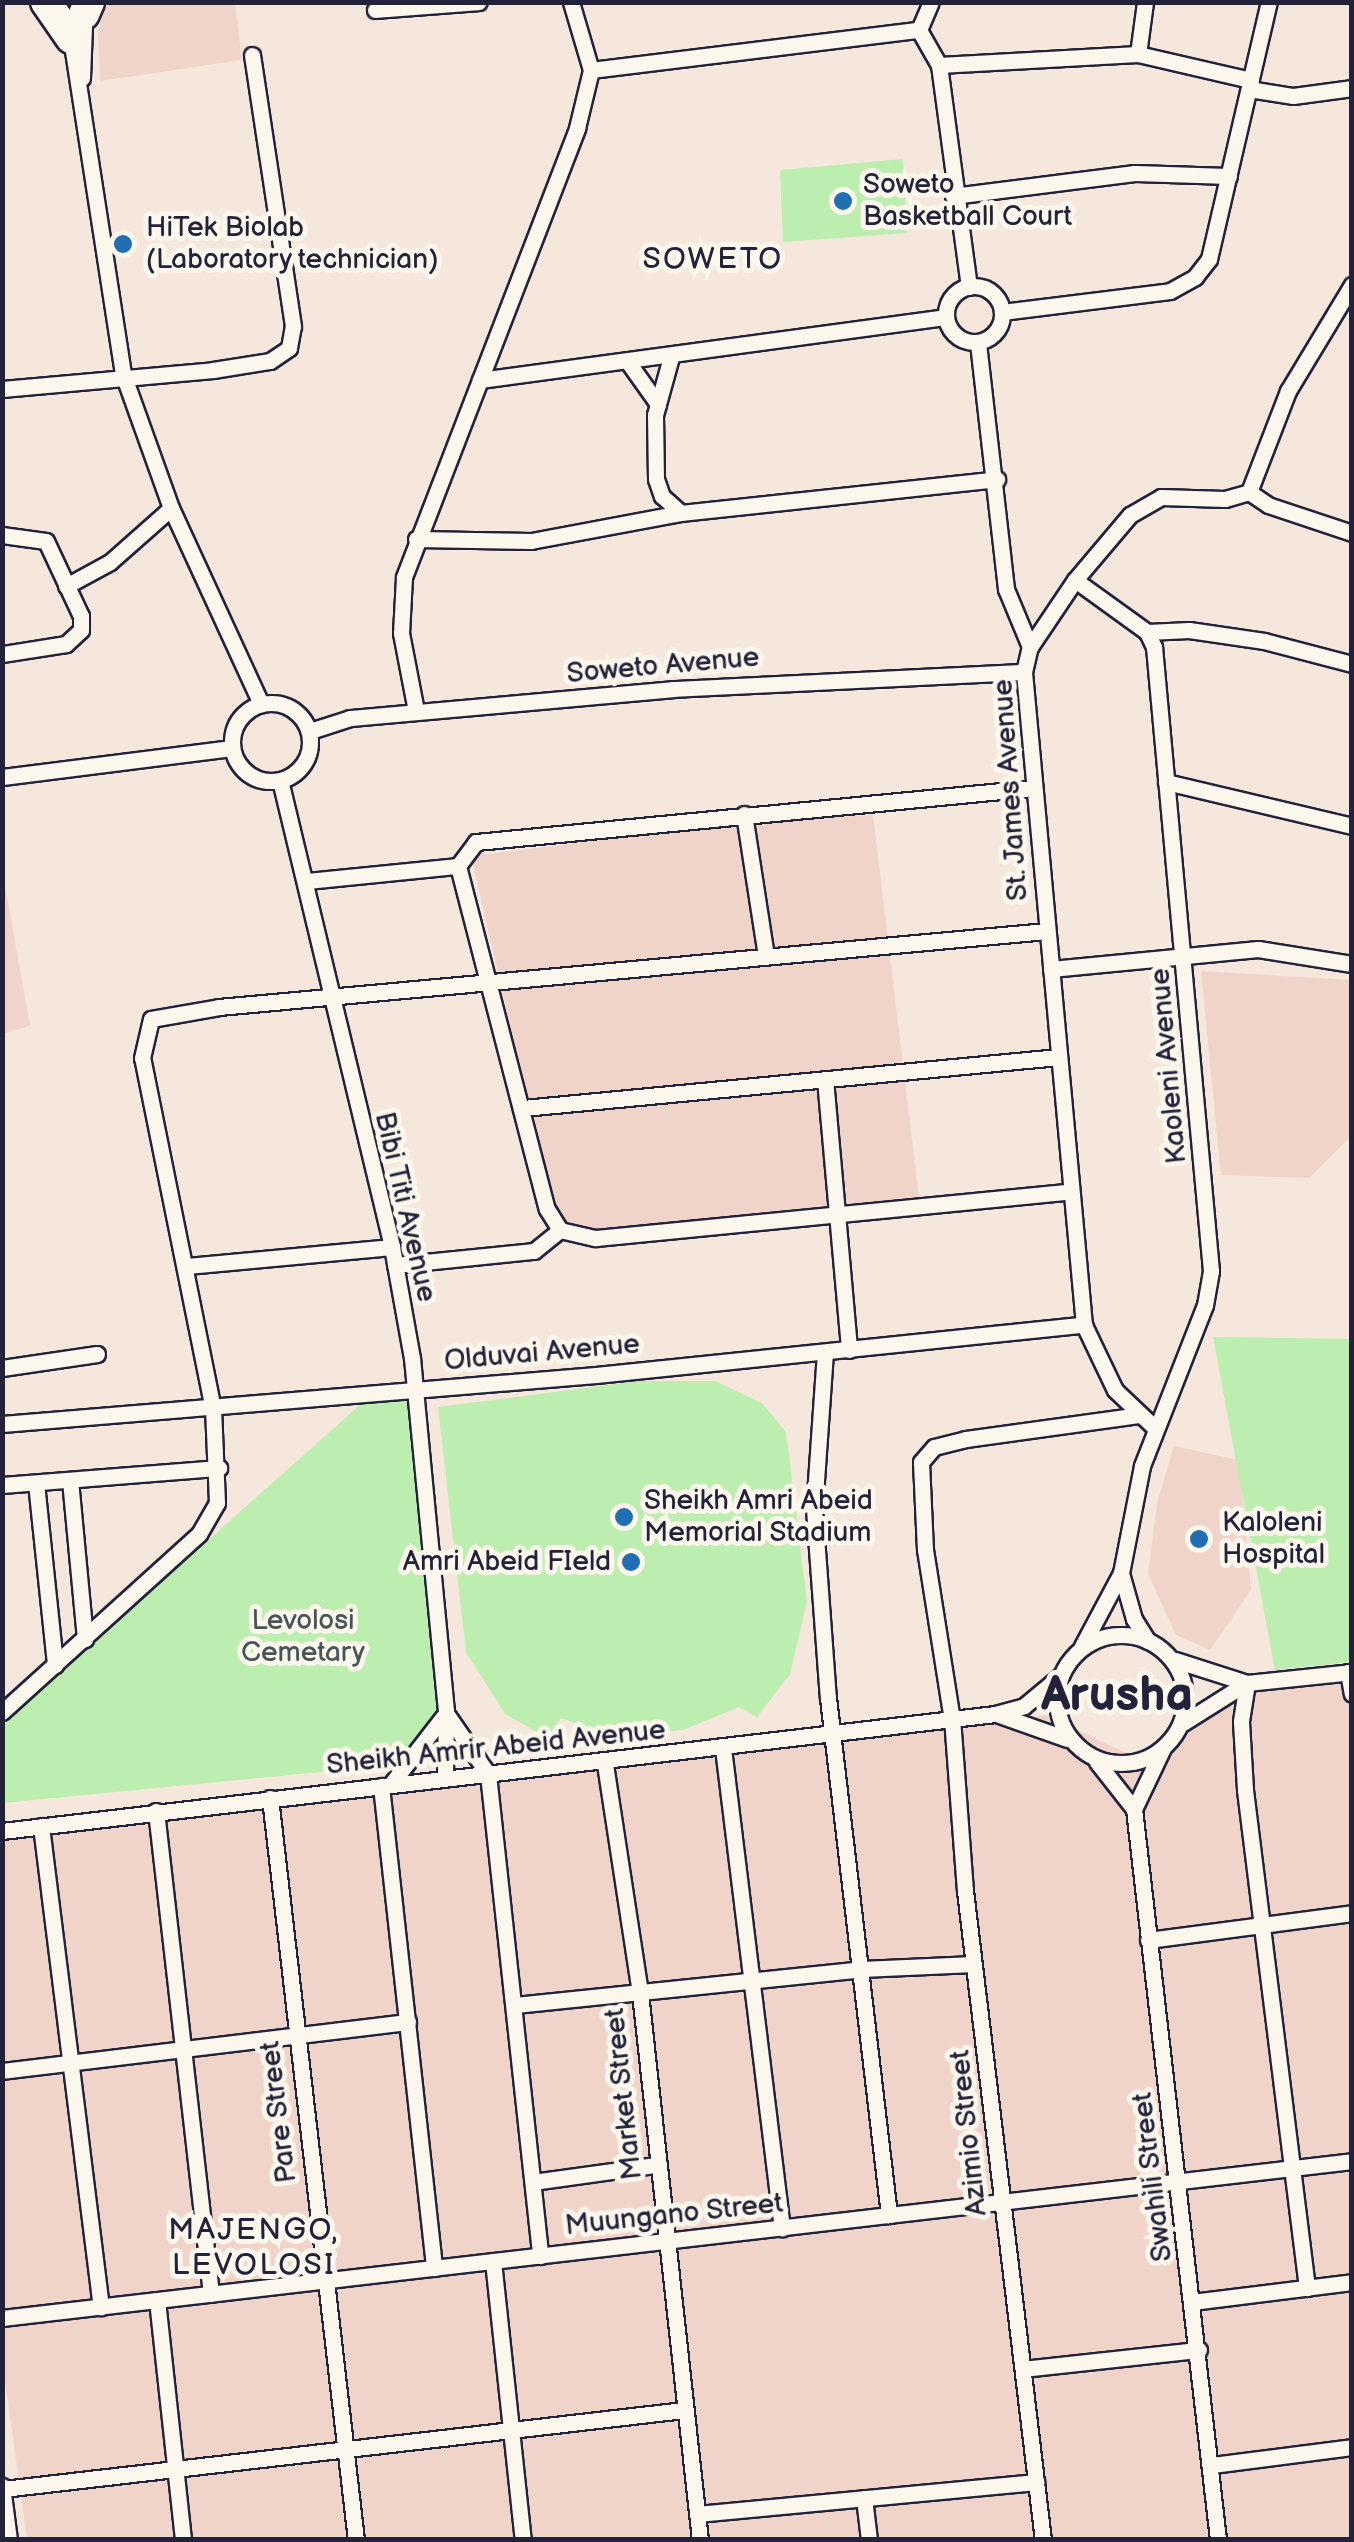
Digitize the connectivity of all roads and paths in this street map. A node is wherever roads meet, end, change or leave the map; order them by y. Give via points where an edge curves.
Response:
1 (46, 2) edge
2 (479, 2) edge
3 (571, 2) edge
4 (931, 2) edge
5 (1145, 2) edge
6 (1269, 2) edge
7 (375, 10) dead end
8 (82, 19) edge
9 (919, 30) junction
10 (1138, 54) junction
11 (252, 56) dead end
12 (938, 66) junction
13 (591, 70) junction
14 (1250, 84) junction
15 (1352, 88) edge
16 (1229, 176) junction
17 (953, 196) junction
18 (1352, 285) edge
19 (970, 286) junction
20 (1002, 312) junction
21 (945, 318) junction
22 (978, 343) junction
23 (671, 357) junction
24 (628, 362) junction
25 (123, 374) junction
26 (480, 380) junction
27 (2, 389) edge
28 (658, 404) junction
29 (997, 479) junction
30 (1249, 492) junction
31 (171, 508) junction
32 (681, 513) junction
33 (1352, 533) edge
34 (2, 535) edge
35 (416, 539) junction
36 (1075, 580) junction
37 (66, 586) junction
38 (1147, 632) junction
39 (1030, 647) junction
40 (2, 654) edge
41 (1352, 664) edge
42 (1024, 672) junction
43 (260, 704) junction
44 (416, 712) junction
45 (310, 732) junction
46 (232, 748) junction
47 (2, 777) edge
48 (280, 780) junction
49 (1166, 782) junction
50 (1032, 788) junction
51 (744, 814) junction
52 (1352, 826) edge
53 (458, 866) junction
54 (307, 881) junction
55 (1046, 931) junction
56 (1184, 954) junction
57 (766, 956) junction
58 (1352, 964) edge
59 (1051, 970) junction
60 (485, 983) junction
61 (332, 998) junction
62 (1059, 1056) junction
63 (825, 1079) junction
64 (523, 1108) junction
65 (1069, 1192) junction
66 (837, 1214) junction
67 (560, 1230) junction
68 (392, 1247) junction
69 (396, 1265) junction
70 (187, 1266) junction
71 (1084, 1325) junction
72 (849, 1350) junction
73 (825, 1352) junction
74 (97, 1354) dead end
75 (2, 1368) edge
76 (416, 1388) junction
77 (212, 1409) junction
78 (1138, 1415) junction
79 (2, 1424) edge
80 (1155, 1428) junction
81 (218, 1468) junction
82 (70, 1480) junction
83 (36, 1482) junction
84 (2, 1485) edge
85 (1122, 1573) junction
86 (86, 1639) junction
87 (1148, 1640) junction
88 (1082, 1646) junction
89 (1171, 1658) junction
90 (54, 1665) junction
91 (1350, 1672) edge
92 (1060, 1676) junction
93 (1247, 1683) junction
94 (1352, 1694) edge
95 (3, 1706) edge
96 (446, 1712) junction
97 (995, 1714) junction
98 (952, 1720) junction
99 (1181, 1724) junction
100 (833, 1734) junction
101 (1072, 1742) junction
102 (724, 1748) junction
103 (1163, 1748) junction
104 (1086, 1753) junction
105 (605, 1764) junction
106 (488, 1774) junction
107 (445, 1778) junction
108 (386, 1785) junction
109 (270, 1798) junction
110 (1134, 1809) junction
111 (156, 1811) junction
112 (42, 1826) junction
113 (2, 1831) edge
114 (1352, 1913) edge
115 (1262, 1926) junction
116 (1148, 1940) junction
117 (974, 1964) junction
118 (861, 1969) junction
119 (752, 1982) junction
120 (640, 1993) junction
121 (515, 2005) junction
122 (408, 2022) junction
123 (296, 2036) junction
124 (179, 2050) junction
125 (72, 2062) junction
126 (2, 2071) edge
127 (1352, 2161) edge
128 (656, 2165) junction
129 (1290, 2168) junction
130 (533, 2182) junction
131 (1180, 2182) junction
132 (1001, 2202) junction
133 (888, 2215) junction
134 (782, 2228) junction
135 (665, 2238) junction
136 (540, 2256) junction
137 (493, 2262) junction
138 (434, 2268) junction
139 (324, 2280) junction
140 (1352, 2282) edge
141 (1307, 2288) junction
142 (210, 2294) junction
143 (157, 2300) junction
144 (1192, 2302) junction
145 (101, 2307) junction
146 (2, 2318) edge
147 (1199, 2350) junction
148 (1023, 2369) junction
149 (684, 2410) junction
150 (513, 2428) junction
151 (1352, 2447) edge
152 (346, 2448) junction
153 (1212, 2465) junction
154 (176, 2470) junction
155 (1036, 2482) junction
156 (3, 2488) edge
157 (864, 2498) junction
158 (697, 2514) junction
159 (9, 2540) edge
160 (183, 2540) edge
161 (356, 2540) edge
162 (523, 2540) edge
163 (700, 2540) edge
164 (869, 2540) edge
165 (1042, 2540) edge
166 (1218, 2540) edge

1 - 8 highway
2 - 7 street
3 - 13 street
4 - 9 street
5 - 10 street
6 - 14 street
8 - 25 street via 81,92
9 - 12 street
9 - 13 street
10 - 12 street
10 - 14 street
11 - 25 street via 292,326 289,348 270,361
12 - 17 street
13 - 26 street via 542,228
14 - 15 street via 1293,96
14 - 16 street
16 - 17 street via 1135,173
16 - 20 street via 1209,260 1170,292
17 - 19 street
18 - 30 street via 1288,391
19 - 20 street via 992,292
19 - 21 street via 950,299
20 - 22 street via 994,334
21 - 22 street via 960,340
21 - 23 street
22 - 29 street
23 - 24 street
23 - 28 street
24 - 26 street
24 - 28 street
25 - 27 street
25 - 31 street
26 - 35 street
28 - 32 street via 656,480
29 - 32 street
29 - 39 street via 1006,590
30 - 33 street via 1268,505
30 - 36 street, St. James Avenue via 1225,499 1174,494 1150,502 1130,515
31 - 37 street via 110,562
31 - 43 street
32 - 35 street via 531,540
34 - 37 street via 46,541
35 - 44 street via 400,602
36 - 38 street
36 - 39 street, St. James Avenue
37 - 40 street via 81,616 75,638
38 - 41 street via 1189,630 1264,641
38 - 49 street, Kaoleni Avenue
39 - 42 street, St. James Avenue
42 - 44 street, Soweto Avenue via 783,681
42 - 50 street, St. James Avenue
43 - 45 street via 291,707
43 - 46 street via 235,726
44 - 45 street, Soweto Avenue via 350,718
45 - 48 street via 305,762
46 - 47 street
46 - 48 street via 244,770
48 - 54 street, Bibi Titi Avenue
49 - 52 street
49 - 56 street, Kaoleni Avenue
50 - 51 street
50 - 55 street, St. James Avenue
51 - 53 street via 476,842
51 - 57 street
53 - 54 street
53 - 60 street
54 - 61 street, Bibi Titi Avenue
55 - 57 street
55 - 59 street, St. James Avenue
56 - 58 street via 1258,949
56 - 59 street
56 - 80 street, Kaoleni Avenue via 1211,1271 1205,1305
57 - 60 street
59 - 62 street, St. James Avenue
60 - 61 street
60 - 64 street
61 - 68 street, Bibi Titi Avenue
61 - 70 street via 157,1015 144,1028 152,1118
62 - 63 street
62 - 65 street, St. James Avenue
63 - 64 street
63 - 66 street
64 - 67 street via 547,1209
65 - 66 street
65 - 71 street, St. James Avenue
66 - 67 street via 596,1238
66 - 72 street
67 - 69 street via 534,1251
68 - 69 street, Bibi Titi Avenue
68 - 70 street
69 - 76 street, Bibi Titi Avenue
70 - 77 street
71 - 72 street, Olduvai Avenue
71 - 78 street, St. James Avenue via 1115,1390
72 - 73 street, Olduvai Avenue
73 - 76 street, Olduvai Avenue
73 - 100 street via 814,1509
74 - 75 street
76 - 77 street, Olduvai Avenue
76 - 96 street, Bibi Titi Avenue
77 - 79 street, Olduvai Avenue
77 - 81 street
78 - 80 street, St. James Avenue
78 - 98 street, Azimio Street via 966,1439 924,1456 925,1550
80 - 85 street, Kaoleni Avenue
81 - 82 street
81 - 86 street via 216,1503 199,1534
82 - 83 street
82 - 86 street
83 - 84 street
83 - 90 street
85 - 87 street, Kaoleni Avenue via 1134,1619
85 - 88 street, Kaoleni Avenue
86 - 90 street
87 - 88 street via 1107,1636
87 - 89 street
88 - 92 street
89 - 93 street
89 - 99 street via 1185,1690
90 - 95 street
91 - 93 street
91 - 94 street
92 - 97 street via 1024,1706
92 - 101 street via 1057,1711
93 - 99 street
93 - 115 street via 1243,1770
96 - 106 street
96 - 107 street, Bibi Titi Avenue
96 - 108 street
97 - 98 street, Sheikh Amrir Abeid Avenue
97 - 101 street
98 - 100 street, Sheikh Amrir Abeid Avenue
98 - 117 street, Azimio Street
99 - 103 street
100 - 102 street, Sheikh Amrir Abeid Avenue
100 - 118 street
101 - 104 street
102 - 105 street, Sheikh Amrir Abeid Avenue
102 - 119 street
103 - 104 street via 1125,1764
103 - 110 street
104 - 110 street via 1122,1786
105 - 106 street, Sheikh Amrir Abeid Avenue
105 - 120 street, Market Street
106 - 107 street, Sheikh Amrir Abeid Avenue
106 - 121 street
107 - 108 street, Sheikh Amrir Abeid Avenue
108 - 109 street, Sheikh Amrir Abeid Avenue
108 - 122 street
109 - 111 street, Sheikh Amrir Abeid Avenue
109 - 123 street, Pare Street
110 - 116 street, Swahili Street
111 - 112 street, Sheikh Amrir Abeid Avenue
111 - 124 street
112 - 113 street, Sheikh Amrir Abeid Avenue
112 - 125 street
114 - 115 street
115 - 116 street
115 - 129 street
116 - 131 street, Swahili Street
117 - 118 street
117 - 132 street, Azimio Street
118 - 119 street
118 - 133 street
119 - 120 street
119 - 134 street
120 - 121 street
120 - 128 street, Market Street
121 - 130 street
122 - 123 street
122 - 138 street
123 - 124 street
123 - 139 street, Pare Street
124 - 125 street
124 - 142 street
125 - 126 street
125 - 145 street
127 - 129 street, Muungano Street
128 - 130 street
128 - 135 street, Market Street
129 - 131 street, Muungano Street
129 - 141 street
130 - 136 street
131 - 132 street, Muungano Street
131 - 144 street, Swahili Street
132 - 133 street, Muungano Street
132 - 148 street, Azimio Street
133 - 134 street, Muungano Street
134 - 135 street, Muungano Street
135 - 136 street, Muungano Street
135 - 149 street, Market Street
136 - 137 street, Muungano Street
137 - 138 street, Muungano Street
137 - 150 street
138 - 139 street, Muungano Street
139 - 142 street, Muungano Street
139 - 152 street, Pare Street
140 - 141 street
141 - 144 street
142 - 143 street, Muungano Street
143 - 145 street, Muungano Street
143 - 154 street
144 - 147 street, Swahili Street
145 - 146 street, Muungano Street
147 - 148 street
147 - 153 street, Swahili Street
148 - 155 street, Azimio Street
149 - 150 street
149 - 158 street, Market Street
150 - 152 street
150 - 162 street
151 - 153 street
152 - 154 street
152 - 161 street, Pare Street
153 - 166 street, Swahili Street
154 - 156 street
154 - 160 street
155 - 157 street
155 - 165 street, Azimio Street
156 - 159 street
157 - 158 street
157 - 164 street
158 - 163 street, Market Street

